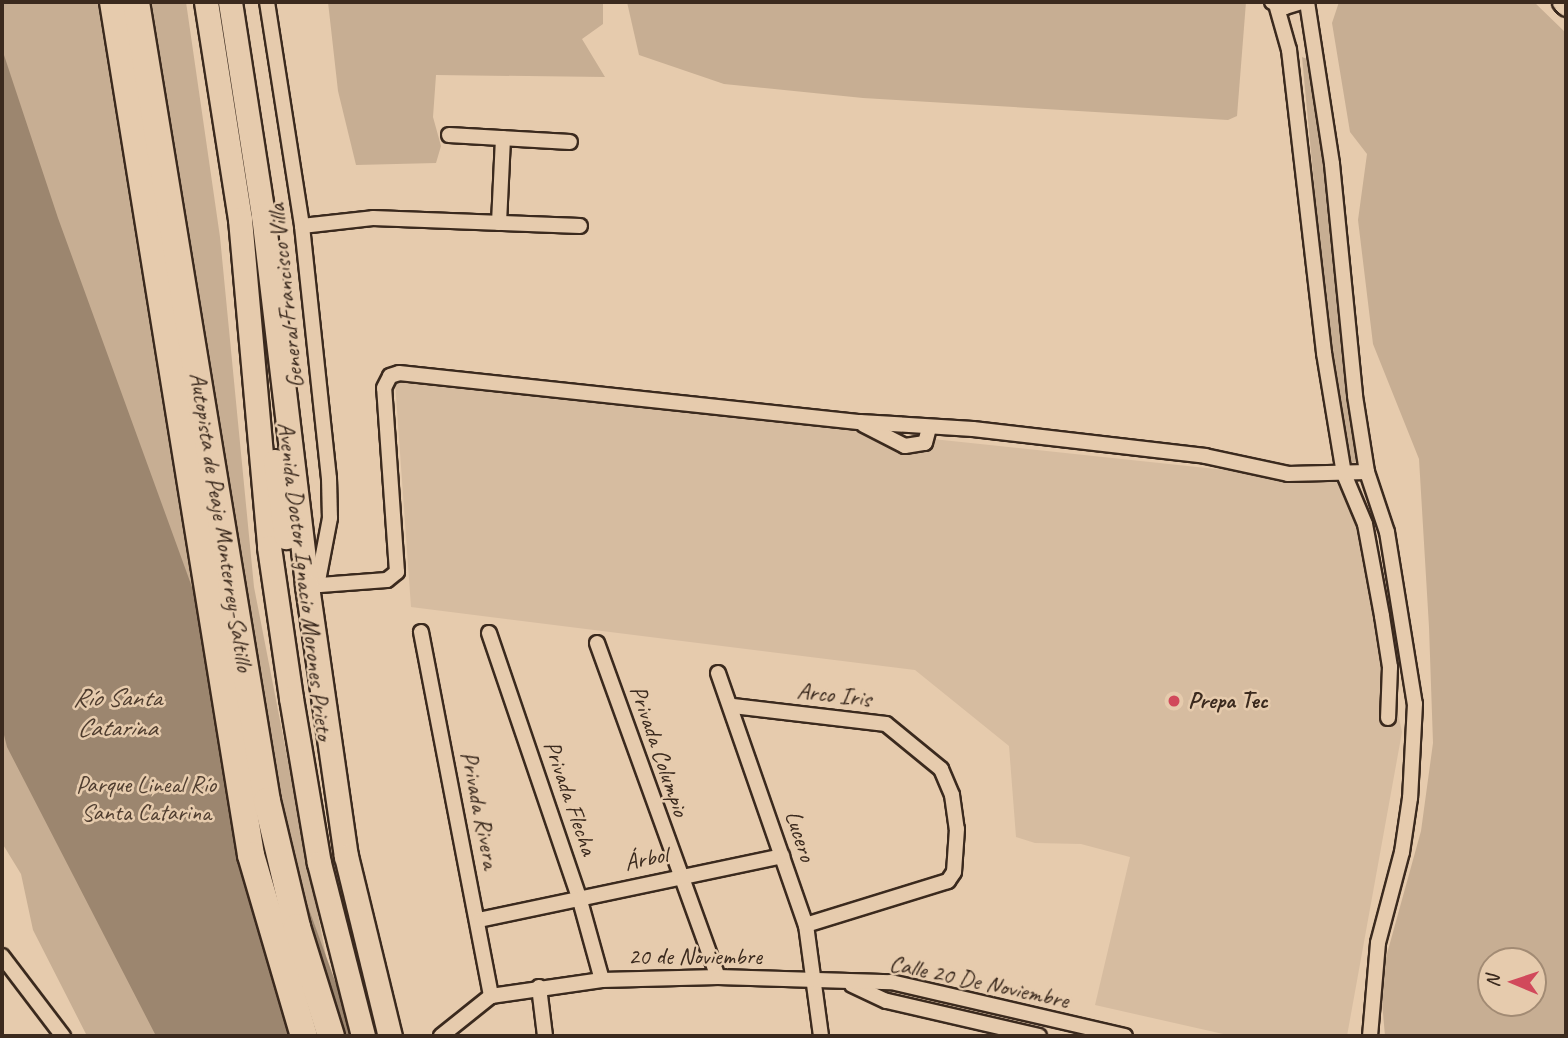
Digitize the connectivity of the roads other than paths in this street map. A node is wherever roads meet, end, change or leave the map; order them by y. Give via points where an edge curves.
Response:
1 (113, 2) edge
2 (136, 2) edge
3 (206, 2) edge
4 (230, 2) edge
5 (267, 2) edge
6 (1301, 2) edge
7 (1307, 2) edge
8 (1274, 3) edge
9 (449, 135) dead end
10 (503, 138) junction
11 (570, 142) dead end
12 (499, 223) junction
13 (302, 226) junction
14 (580, 226) dead end
15 (860, 422) junction
16 (258, 423) junction
17 (932, 428) junction
18 (1367, 472) junction
19 (1344, 474) junction
20 (312, 586) junction
21 (421, 632) dead end
22 (489, 633) dead end
23 (597, 643) dead end
24 (1411, 663) junction
25 (1390, 667) junction
26 (718, 673) dead end
27 (733, 706) junction
28 (1388, 718) dead end
29 (782, 856) junction
30 (679, 875) junction
31 (579, 897) junction
32 (479, 920) junction
33 (806, 925) junction
34 (2, 956) edge
35 (718, 977) junction
36 (602, 980) junction
37 (817, 983) junction
38 (851, 984) junction
39 (539, 987) junction
40 (491, 996) junction
41 (998, 1032) edge
42 (62, 1036) edge
43 (304, 1036) edge
44 (331, 1036) edge
45 (363, 1036) edge
46 (390, 1036) edge
47 (441, 1036) edge
48 (545, 1036) edge
49 (821, 1036) edge
50 (1040, 1036) edge
51 (1125, 1036) edge
52 (1370, 1036) edge

1 - 43 highway, Autopista de Peaje Monterrey-Saltillo via 251,855
2 - 44 highway, Autopista de Peaje Monterrey-Saltillo via 267,801 297,928
3 - 16 main road, Avenida Doctor Ignacio Morones Prieto via 240,219
4 - 20 main road, Avenida Doctor Ignacio Morones Prieto via 264,215
5 - 13 street, General Francisco Villa
6 - 8 street
7 - 18 street via 1332,164
8 - 19 street via 1289,50 1324,353
9 - 10 street
10 - 11 street
10 - 12 street
12 - 13 street via 373,218
12 - 14 street
13 - 20 street, General Francisco Villa via 329,478 330,518
15 - 17 street
15 - 17 street via 905,446 925,443
15 - 20 street via 396,373 384,388 397,572 387,580
16 - 20 main road via 271,445 276,467 290,576
16 - 45 main road, Avenida Doctor Ignacio Morones Prieto via 269,547 319,863
17 - 19 street via 1205,456 1288,474
18 - 19 street
18 - 24 street via 1387,532
19 - 25 street via 1365,524
20 - 46 main road, Avenida Doctor Ignacio Morones Prieto via 346,856
21 - 32 street, Privada Rivera
22 - 31 street, Privada Flecha
23 - 30 street, Privada Columpio
24 - 25 street
24 - 52 street via 1415,704 1410,799 1402,852 1378,943
25 - 28 street
26 - 27 street, Lucero
27 - 29 street, Lucero
27 - 33 street, Arco Iris via 886,724 941,769 951,795 957,829 954,872 948,881
29 - 30 street, Árbol
29 - 33 street, Lucero
30 - 31 street, Árbol
30 - 35 street, Privada Columpio
31 - 32 street, Árbol
31 - 36 street, Privada Flecha
32 - 40 street, Privada Rivera
33 - 37 street, Lucero
34 - 42 street
35 - 36 street, 20 de Noviembre
35 - 37 street, 20 de Noviembre
36 - 39 street, 20 de Noviembre
37 - 38 street, 20 de Noviembre
37 - 49 street, Lucero
38 - 41 street, Calle 20 De Noviembre via 887,1001
38 - 51 street, Calle 20 De Noviembre via 891,982
39 - 40 street, 20 de Noviembre
39 - 48 street
40 - 47 street, 20 de Noviembre
41 - 50 street, Calle 20 De Noviembre

